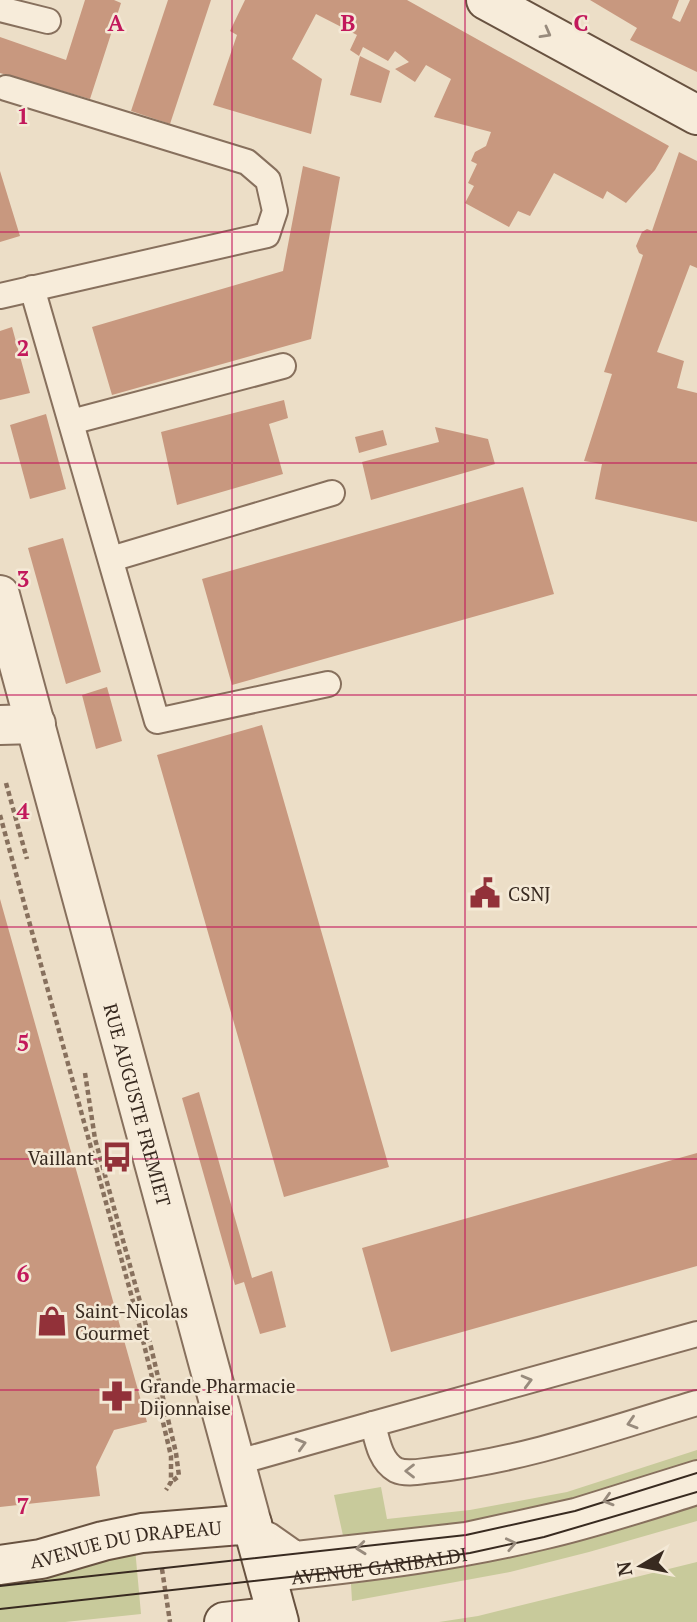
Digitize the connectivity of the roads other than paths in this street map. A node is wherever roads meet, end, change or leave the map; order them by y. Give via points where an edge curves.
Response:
1 (486, 0) edge
2 (0, 9) edge
3 (48, 21) dead end
4 (6, 88) dead end
5 (697, 115) edge
6 (32, 288) junction
7 (0, 296) edge
8 (283, 366) dead end
9 (71, 422) junction
10 (332, 493) dead end
11 (111, 559) junction
12 (0, 595) edge
13 (328, 684) dead end
14 (13, 724) edge
15 (697, 1334) edge
16 (697, 1403) edge
17 (373, 1424) junction
18 (235, 1463) junction
19 (697, 1473) edge
20 (697, 1492) edge
21 (252, 1524) junction
22 (0, 1565) edge
23 (278, 1619) edge
24 (225, 1622) edge

1 -> 5 street
2 - 3 lane
4 - 6 lane via 247,162 268,180 275,211 267,235
6 - 7 lane
6 - 9 lane
8 - 9 lane
9 - 11 lane
10 - 11 lane
11 - 13 lane via 157,721
12 - 14 street, RUE AUGUSTE FREMIET
14 - 18 street, RUE AUGUSTE FREMIET
17 -> 15 lane
16 -> 17 lane via 517,1455 408,1472 393,1468 384,1458
18 -> 17 lane
18 - 21 street, RUE AUGUSTE FREMIET
19 -> 21 lane, AVENUE GARIBALDI via 533,1521 386,1545 296,1554
21 -> 20 lane, AVENUE GARIBALDI via 288,1577 470,1553 544,1537
21 - 22 street, AVENUE DU DRAPEAU via 157,1513 103,1541
21 - 23 street, RUE AUGUSTE FREMIET
23 - 24 street

